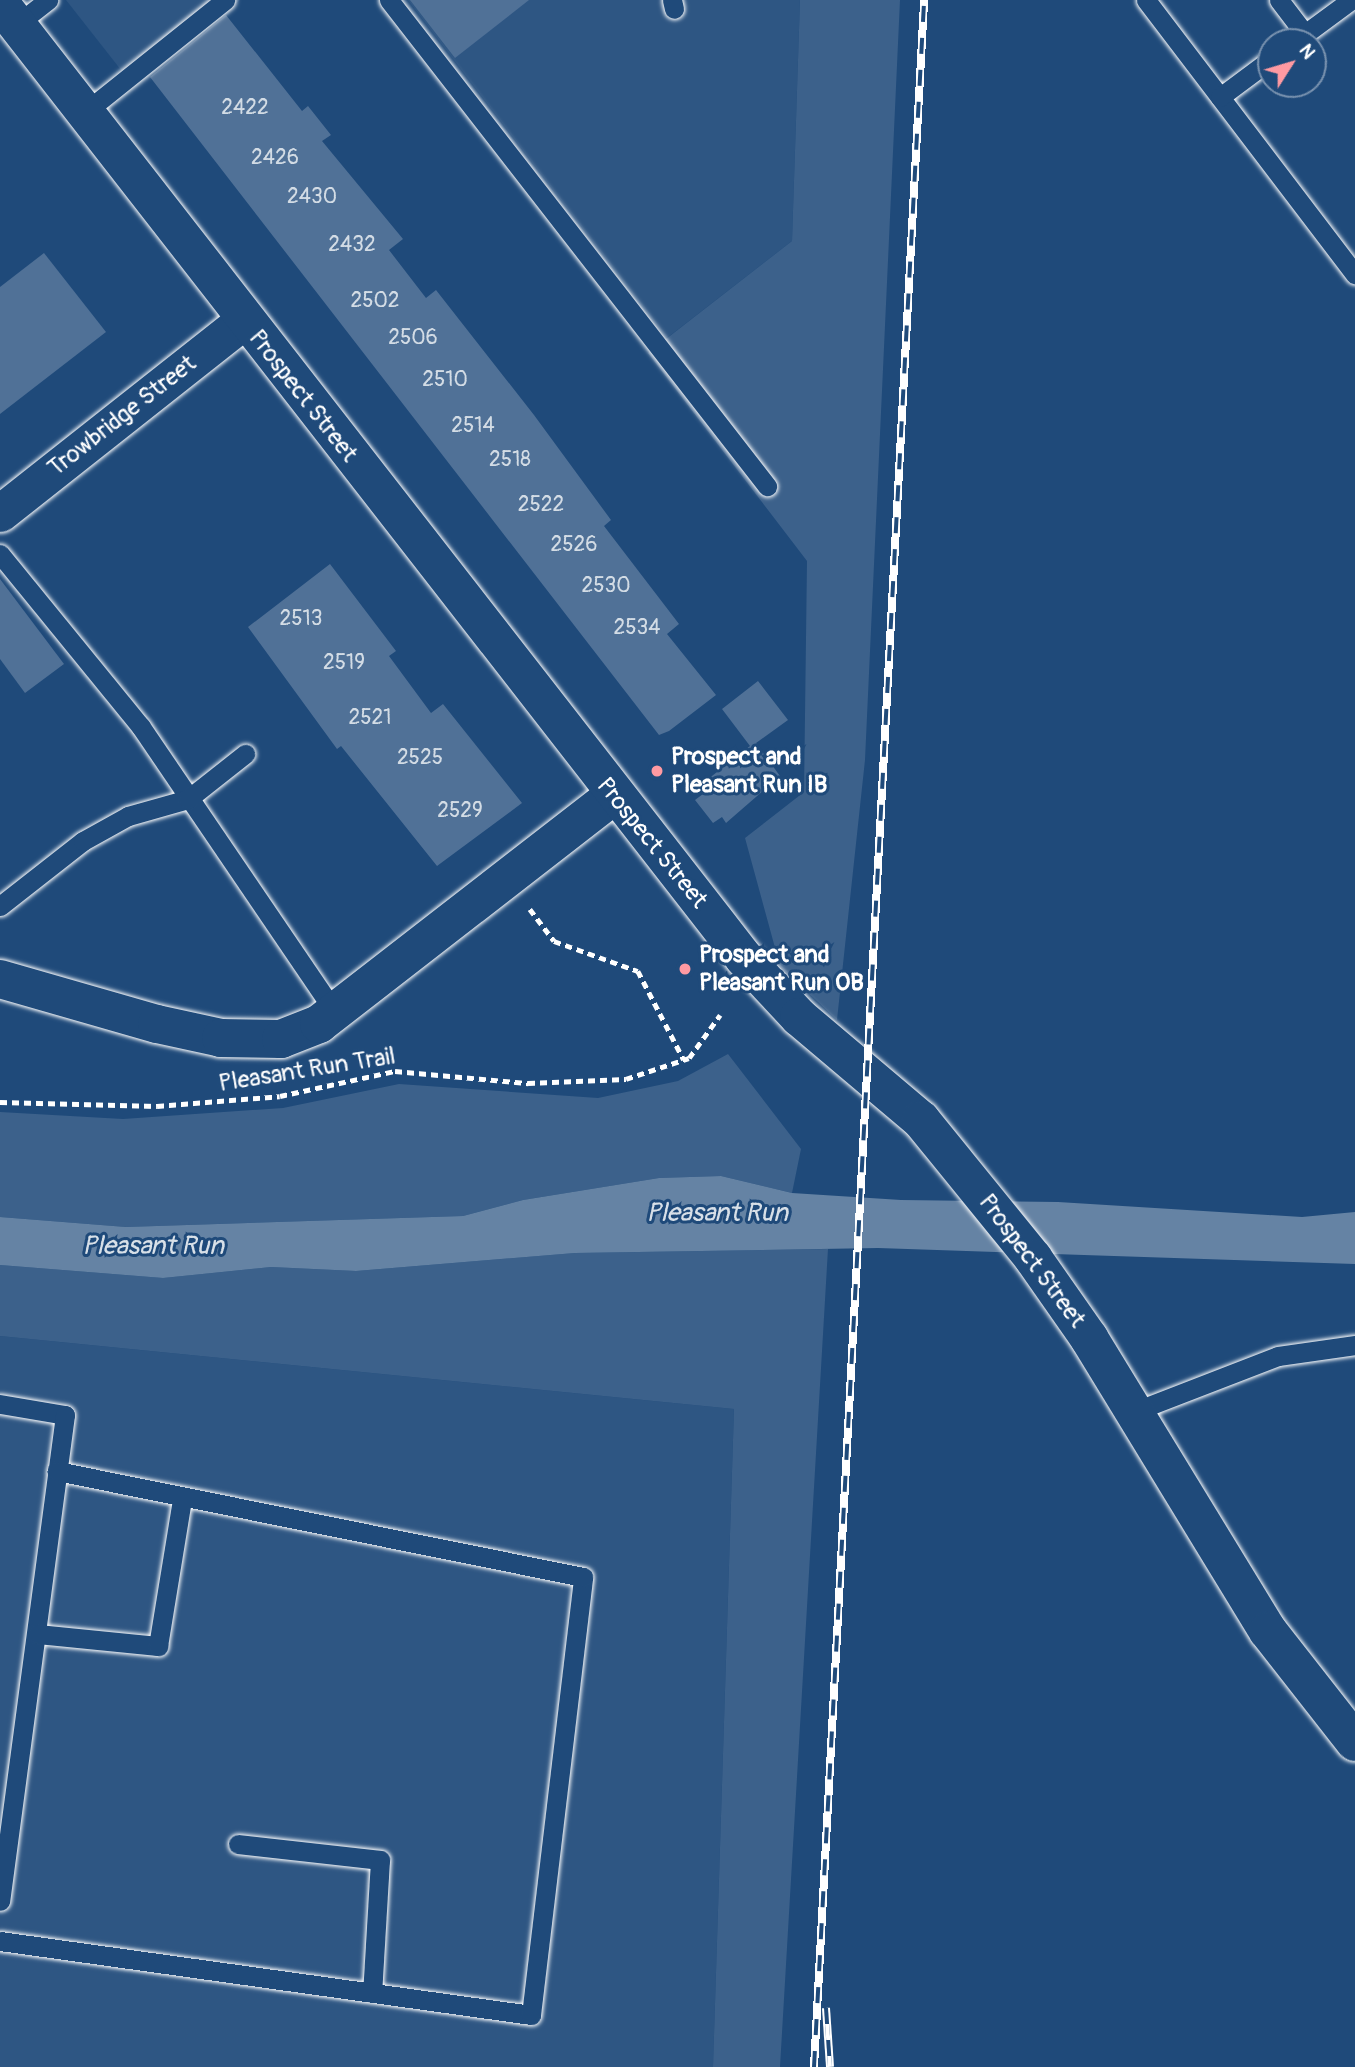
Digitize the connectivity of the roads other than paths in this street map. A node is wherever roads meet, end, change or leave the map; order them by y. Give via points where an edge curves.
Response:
1 (48, 0) edge
2 (225, 0) edge
3 (389, 0) edge
4 (1146, 0) edge
5 (1279, 0) edge
6 (1351, 0) edge
7 (8, 14) edge
8 (1294, 28) edge
9 (1313, 28) edge
10 (1257, 70) edge
11 (1220, 97) junction
12 (84, 113) junction
13 (1355, 274) edge
14 (244, 320) junction
15 (767, 486) dead end
16 (0, 513) edge
17 (0, 554) edge
18 (245, 754) dead end
19 (613, 796) junction
20 (188, 799) junction
21 (0, 906) edge
22 (0, 979) edge
23 (335, 1012) junction
24 (1355, 1345) edge
25 (0, 1404) edge
26 (1133, 1412) junction
27 (57, 1471) junction
28 (182, 1499) junction
29 (37, 1634) junction
30 (1355, 1742) edge
31 (238, 1844) dead end
32 (0, 1901) edge
33 (0, 1941) edge
34 (372, 1993) junction

1 - 7 lane
2 - 12 lane
3 - 15 lane
4 - 11 lane
5 - 8 lane
6 - 9 lane
7 - 12 main road, Prospect Street
10 - 11 lane
11 - 13 lane
12 - 14 main road, Prospect Street
14 - 16 street, Trowbridge Street
14 - 19 main road, Prospect Street
17 - 20 lane via 141,727
18 - 20 lane
19 - 23 main road
19 - 26 main road, Prospect Street via 799,1017 921,1120 951,1154 1033,1258
20 - 21 lane via 128,816 83,841
20 - 23 lane
22 - 23 main road via 109,1013 221,1038 281,1039
24 - 26 lane via 1278,1356
25 - 27 lane via 65,1415
26 - 30 main road, Prospect Street via 1268,1630
27 - 28 lane
27 - 29 lane
28 - 29 lane via 158,1646
28 - 34 lane via 583,1577 531,2015
29 - 32 lane
31 - 34 lane via 380,1860
33 - 34 lane

